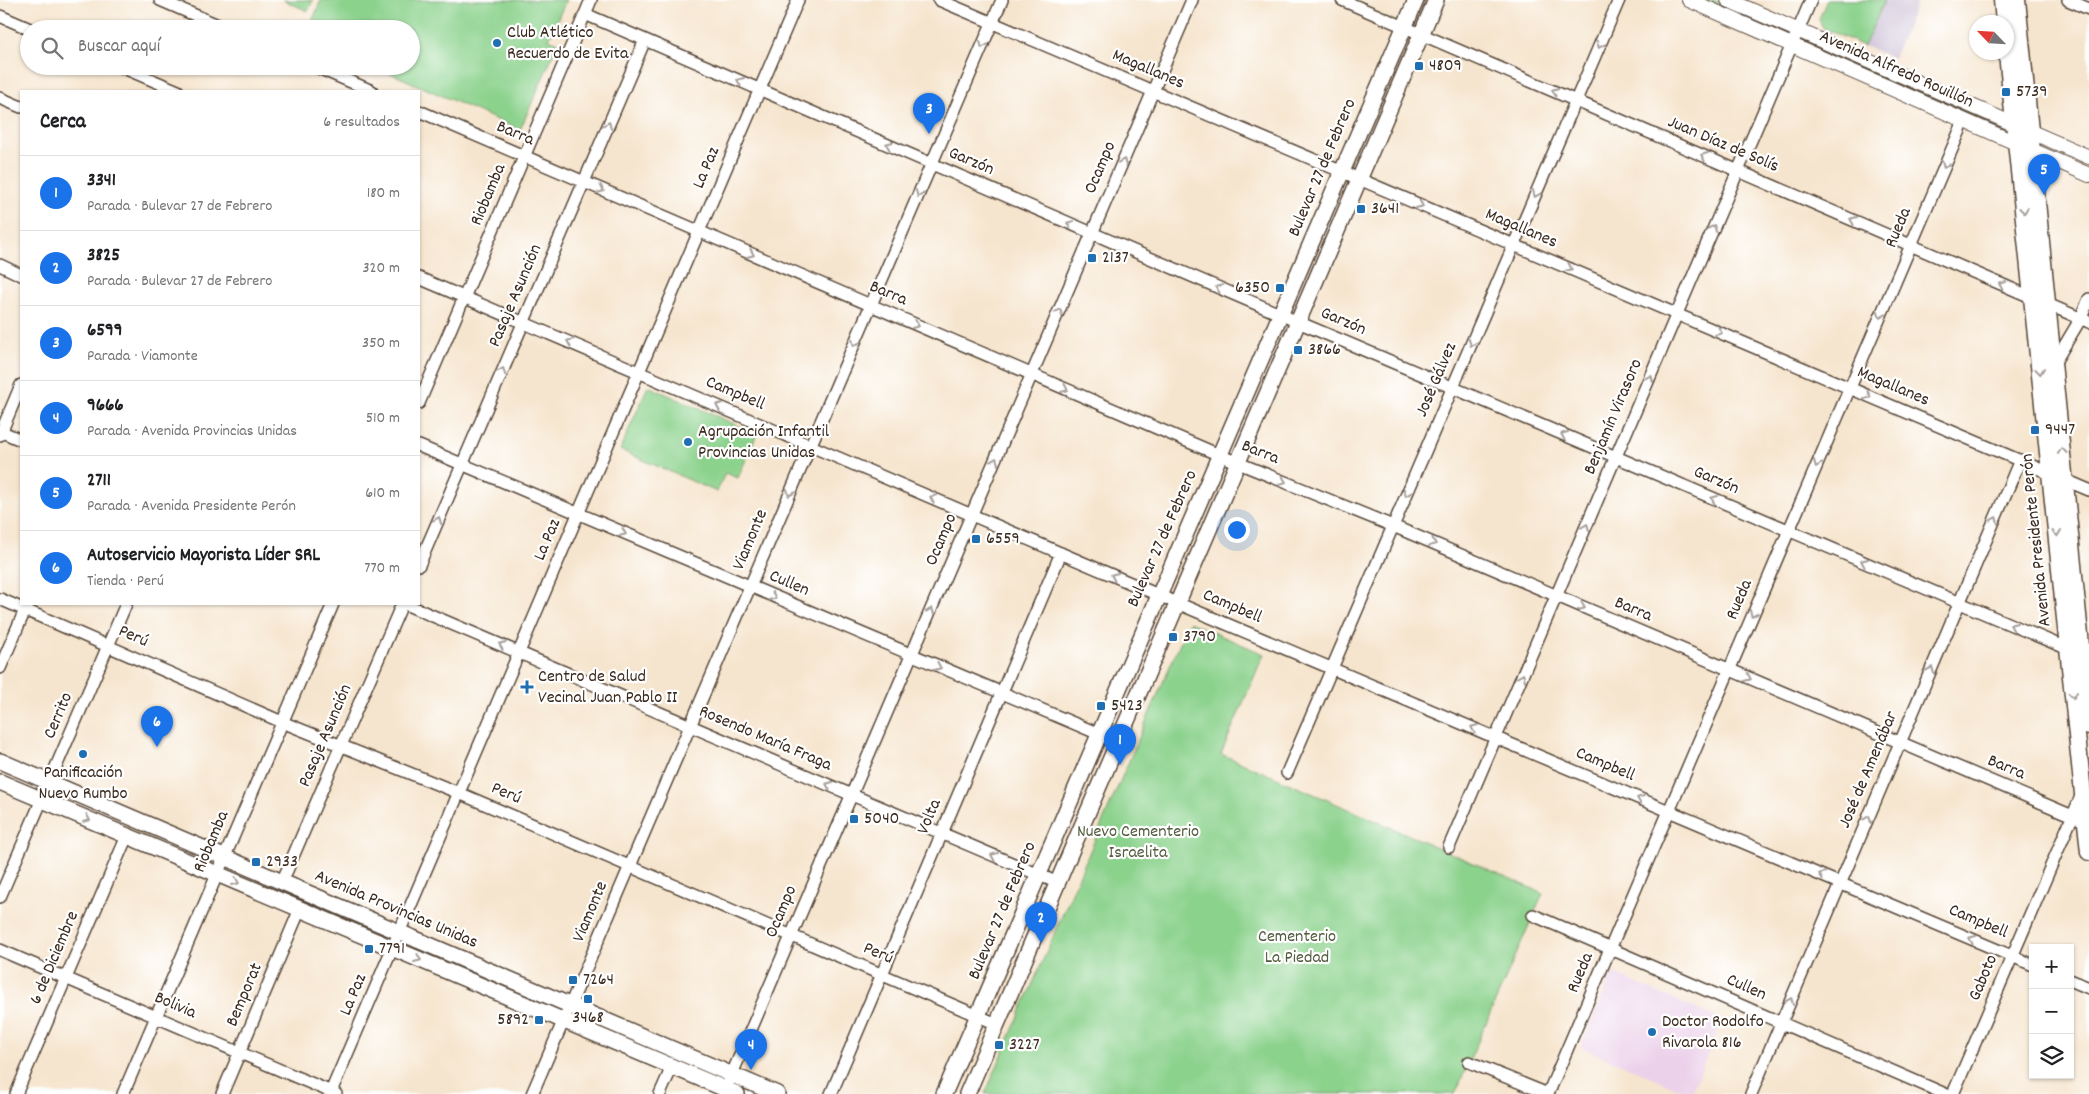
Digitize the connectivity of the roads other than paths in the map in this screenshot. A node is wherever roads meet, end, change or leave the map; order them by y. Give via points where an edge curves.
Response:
1 (160, 0) edge
2 (591, 0) edge
3 (798, 0) edge
4 (939, 0) edge
5 (1002, 0) edge
6 (1192, 0) edge
7 (1342, 0) edge
8 (1416, 0) edge
9 (1436, 0) edge
10 (1619, 0) edge
11 (1689, 0) edge
12 (1728, 0) edge
13 (1811, 0) edge
14 (2002, 0) edge
15 (2017, 0) edge
16 (2068, 0) edge
17 (2089, 9) edge
18 (585, 14) junction
19 (2003, 15) edge
20 (0, 16) edge
21 (206, 20) edge
22 (992, 23) junction
23 (20, 25) edge
24 (1404, 26) junction
25 (1798, 30) junction
26 (1421, 33) junction
27 (645, 40) junction
28 (1792, 45) junction
29 (2009, 60) edge
30 (140, 75) edge
31 (329, 75) edge
32 (348, 86) edge
33 (176, 90) edge
34 (367, 90) edge
35 (760, 90) junction
36 (1153, 91) junction
37 (0, 98) edge
38 (1576, 100) junction
39 (20, 107) edge
40 (420, 111) edge
41 (1964, 120) junction
42 (2022, 128) junction
43 (2024, 147) junction
44 (524, 157) junction
45 (2089, 157) edge
46 (932, 164) junction
47 (1738, 171) junction
48 (1342, 172) junction
49 (2089, 175) edge
50 (1359, 179) junction
51 (584, 182) junction
52 (699, 232) junction
53 (1092, 233) junction
54 (1514, 245) junction
55 (1911, 245) junction
56 (0, 265) edge
57 (20, 275) edge
58 (420, 278) edge
59 (464, 297) junction
60 (2089, 299) edge
61 (2040, 301) junction
62 (871, 306) junction
63 (1280, 314) junction
64 (1677, 314) junction
65 (2085, 320) edge
66 (523, 322) junction
67 (1298, 322) junction
68 (2053, 365) junction
69 (640, 372) junction
70 (1032, 375) junction
71 (20, 387) edge
72 (1452, 388) junction
73 (1850, 388) junction
74 (420, 401) edge
75 (0, 432) edge
76 (20, 440) edge
77 (420, 446) edge
78 (810, 446) junction
79 (1220, 455) junction
80 (1616, 457) junction
81 (2020, 460) junction
82 (1238, 463) junction
83 (462, 464) junction
84 (2058, 476) junction
85 (2089, 490) edge
86 (578, 514) junction
87 (972, 515) junction
88 (1393, 526) junction
89 (1789, 531) junction
90 (1061, 553) junction
91 (420, 563) edge
92 (750, 587) junction
93 (1159, 595) junction
94 (1556, 596) junction
95 (0, 599) edge
96 (1177, 602) junction
97 (1960, 603) junction
98 (126, 605) edge
99 (333, 605) edge
100 (403, 605) edge
101 (405, 605) edge
102 (25, 610) junction
103 (108, 646) junction
104 (519, 653) junction
105 (2079, 654) edge
106 (912, 656) junction
107 (0, 668) edge
108 (1332, 668) junction
109 (1729, 670) junction
110 (1001, 693) junction
111 (282, 722) junction
112 (690, 726) junction
113 (2089, 726) edge
114 (1099, 735) junction
115 (1496, 738) junction
116 (1118, 742) junction
117 (1900, 743) junction
118 (341, 746) junction
119 (0, 760) edge
120 (1287, 773) dead end
121 (0, 782) edge
122 (50, 782) junction
123 (459, 793) junction
124 (852, 795) junction
125 (42, 800) junction
126 (1669, 811) junction
127 (2082, 820) edge
128 (942, 833) junction
129 (127, 836) junction
130 (1449, 847) dead end
131 (2089, 852) edge
132 (225, 857) junction
133 (630, 866) junction
134 (218, 874) junction
135 (1039, 875) junction
136 (282, 882) junction
137 (1058, 883) junction
138 (1840, 883) junction
139 (0, 897) edge
140 (300, 909) junction
141 (1533, 915) dead end
142 (400, 932) junction
143 (791, 936) junction
144 (393, 948) junction
145 (1610, 948) junction
146 (0, 950) edge
147 (2012, 956) junction
148 (2029, 963) edge
149 (882, 975) junction
150 (66, 978) junction
151 (2074, 982) edge
152 (2089, 988) edge
153 (570, 1005) junction
154 (978, 1016) junction
155 (156, 1017) junction
156 (563, 1020) junction
157 (1781, 1023) junction
158 (997, 1024) junction
159 (239, 1052) junction
160 (1469, 1062) dead end
161 (672, 1067) junction
162 (732, 1075) junction
163 (728, 1092) edge
164 (333, 1093) edge
165 (16, 1094) edge
166 (123, 1094) edge
167 (222, 1094) edge
168 (532, 1094) edge
169 (660, 1094) edge
170 (777, 1094) edge
171 (831, 1094) edge
172 (944, 1094) edge
173 (967, 1094) edge
174 (1548, 1094) edge
175 (1751, 1094) edge
176 (1945, 1094) edge
177 (1953, 1094) edge

1 - 21 street
2 - 18 street, Riobamba
3 - 35 street, La Paz
4 - 22 street, Magallanes
5 - 22 street, Viamonte
6 - 36 street, Ocampo
7 - 24 street, Juan Díaz de Solís
8 - 24 main road, Bulevar 27 de Febrero
9 - 26 main road
10 -> 38 street, José Gálvez
11 - 28 street, Avenida Alfredo Rouillón
12 - 25 street, Avenida Alfredo Rouillón
13 - 25 street, Benjamín Virasoro
14 - 19 main road
15 - 42 main road, Avenida Presidente Perón
16 - 17 street
18 - 27 street, Garzón
18 - 44 street, Riobamba
20 - 23 street
22 - 36 street, Magallanes
22 -> 46 street, Viamonte
24 - 26 street, Juan Díaz de Solís
24 - 48 main road, Bulevar 27 de Febrero
25 - 28 street, Benjamín Virasoro
25 - 42 street, Avenida Alfredo Rouillón
38 -> 26 street, Juan Díaz de Solís
26 - 50 main road
35 -> 27 street, Garzón
51 -> 27 street, Pasaje Asunción
28 - 41 street, Avenida Alfredo Rouillón
28 - 47 street, Benjamín Virasoro
29 - 42 main road, Avenida Presidente Perón
30 - 33 street
31 - 32 street
32 - 34 street
46 -> 35 street, Garzón
35 - 52 street, La Paz
36 - 48 street, Magallanes
53 -> 36 street, Ocampo
37 - 39 street
47 -> 38 street, Juan Díaz de Solís
38 -> 54 street, José Gálvez
40 - 44 street, Barra
41 - 43 street, Avenida Alfredo Rouillón
41 -> 55 street, Rueda
42 - 43 main road, Avenida Presidente Perón
42 - 45 street, Avenida Alfredo Rouillón
43 - 49 street, Avenida Alfredo Rouillón
43 - 61 main road, Avenida Presidente Perón
44 - 51 street, Barra
44 - 59 street, Riobamba
53 -> 46 street, Garzón
46 -> 62 street, Viamonte
55 -> 47 street, Juan Díaz de Solís
64 -> 47 street, Benjamín Virasoro
48 - 50 street, Magallanes
48 - 63 main road, Bulevar 27 de Febrero
50 -> 54 street, Magallanes
50 - 67 main road
51 -> 52 street, Barra
51 - 66 street, Pasaje Asunción
52 -> 62 street, Barra
52 - 69 street, La Paz
63 -> 53 street, Garzón
70 -> 53 street, Ocampo
54 -> 64 street, Magallanes
54 -> 72 street, José Gálvez
61 -> 55 street, Juan Díaz de Solís
55 -> 73 street, Rueda
56 - 57 street
58 - 59 street, Campbell
59 - 66 street, Campbell
59 - 74 street, Riobamba
60 - 65 street
61 - 65 street, Juan Díaz de Solís
61 - 68 main road, Avenida Presidente Perón
61 -> 84 main road, Avenida Presidente Perón
62 -> 70 street, Barra
62 -> 78 street, Viamonte
63 - 67 street, Garzón
63 - 79 main road, Bulevar 27 de Febrero
64 -> 73 street, Magallanes
80 -> 64 street, Benjamín Virasoro
65 - 68 street
69 -> 66 street, Campbell
83 -> 66 street, Pasaje Asunción
67 - 72 street, Garzón
67 - 82 main road
84 -> 68 main road, Avenida Presidente Perón
78 -> 69 street, Campbell
69 - 86 street, La Paz
70 -> 79 street, Barra
87 -> 70 street, Ocampo
71 - 75 street
80 -> 72 street, Garzón
72 -> 88 street, José Gálvez
73 -> 81 street, Magallanes
73 -> 89 street, Rueda
75 - 76 street
77 - 83 street, Cullen
87 -> 78 street, Campbell
78 -> 92 street, Viamonte
79 - 82 street, Barra
79 - 93 main road, Bulevar 27 de Febrero
89 -> 80 street, Garzón
94 -> 80 street, Benjamín Virasoro
81 - 84 street, Magallanes
97 -> 81 street, José de Amenábar
82 -> 88 street, Barra
82 - 96 main road
83 - 86 street, Cullen
91 -> 83 street, Pasaje Asunción
84 - 85 street, Magallanes
84 - 105 main road, Avenida Presidente Perón
86 -> 92 street, Cullen
86 - 104 street, La Paz
87 - 90 street, Campbell
106 -> 87 street, Ocampo
88 -> 94 street, Barra
88 - 108 street, José Gálvez
97 -> 89 street, Garzón
89 -> 109 street, Rueda
93 -> 90 street, Campbell
90 - 110 street, Volta
92 -> 106 street, Cullen
92 - 112 street, Viamonte
93 - 96 street, Campbell
93 - 114 main road, Bulevar 27 de Febrero
94 -> 109 street, Barra
115 -> 94 street, Benjamín Virasoro
95 - 102 street, Perú
96 - 108 street, Campbell
96 - 116 main road
105 -> 97 street, Garzón
117 -> 97 street, José de Amenábar
98 - 103 street, Cerrito
99 - 111 street, Riobamba
100 - 118 street, Pasaje Asunción
104 -> 101 street, Rosendo María Fraga
102 - 103 street, Perú
102 - 107 street
103 - 111 street, Perú
103 - 122 street, Cerrito
104 - 112 street, Rosendo María Fraga
104 - 123 street, La Paz
105 - 113 main road, Avenida Presidente Perón
105 -> 127 main road, Avenida Presidente Perón
106 -> 110 street, Cullen
106 - 124 street, Ocampo
115 -> 108 street, Campbell
108 - 120 street, José Gálvez
109 -> 117 street, Barra
109 - 126 street, Rueda
110 - 114 street, Cullen
110 - 128 street, Volta
111 - 118 street, Perú
111 - 132 street, Riobamba
124 -> 112 street, Rosendo María Fraga
112 - 133 street, Viamonte
114 - 116 street, Cullen
114 - 135 main road, Bulevar 27 de Febrero
126 -> 115 street, Campbell
115 - 130 street, Benjamín Virasoro
116 - 137 main road
117 - 127 street, Barra
138 -> 117 street, José de Amenábar
118 - 123 street, Perú
118 - 136 street, Pasaje Asunción
119 - 122 main road, Avenida Provincias Unidas
121 - 125 main road, Avenida Provincias Unidas
122 - 125 street, Cerrito
122 - 132 main road, Avenida Provincias Unidas
123 - 133 street, Perú
123 - 142 street, La Paz
124 - 128 street, Rosendo María Fraga
124 - 143 street, Ocampo
125 -> 129 main road, Avenida Provincias Unidas
125 - 139 street, Cerrito
138 -> 126 street, Campbell
126 - 145 street, Rueda
127 - 131 main road, Avenida Presidente Perón
127 - 147 street, Gaboto
135 -> 128 street, Rosendo María Fraga
128 - 149 street, Volta
129 - 134 main road, Avenida Provincias Unidas
129 - 150 street, 6 de Diciembre
132 - 134 street, Riobamba
132 - 136 main road, Avenida Provincias Unidas
133 - 143 street, Perú
133 - 153 street, Viamonte
134 -> 140 main road, Avenida Provincias Unidas
134 - 155 street, Riobamba
135 - 137 street, Rosendo María Fraga
135 - 154 main road, Bulevar 27 de Febrero
136 - 142 main road, Avenida Provincias Unidas
137 - 158 main road
147 -> 138 street, Campbell
157 -> 138 street, José de Amenábar
140 - 144 main road, Avenida Provincias Unidas
140 - 159 street, Bemporat
141 - 145 street, Cullen
142 - 144 street, La Paz
142 - 153 main road, Avenida Provincias Unidas
143 - 149 street, Perú
143 - 162 street, Ocampo
144 -> 156 main road, Avenida Provincias Unidas
144 - 164 street, La Paz
145 - 157 street, Cullen
145 - 174 street, Rueda
146 - 150 street, Bolivia
147 - 148 street, Campbell
147 - 177 street, Gaboto
149 - 154 street, Perú
149 - 171 street, Volta
150 - 155 street, Bolivia
150 - 165 street, 6 de Diciembre
151 - 152 street
153 - 156 street, Viamonte
153 - 162 main road, Avenida Provincias Unidas
154 - 158 street, Perú
154 - 172 main road, Bulevar 27 de Febrero
155 - 159 street, Bolivia
155 - 166 street, Riobamba
156 - 161 main road, Avenida Provincias Unidas
156 - 168 street, Viamonte
157 - 175 street, José de Amenábar
157 - 176 street, Cullen
158 - 173 main road
159 - 164 street, Bolivia
159 - 167 street, Bemporat
160 - 174 street
161 - 163 main road, Avenida Provincias Unidas
161 - 169 street
162 - 163 street, Ocampo
162 - 170 main road, Avenida Provincias Unidas

